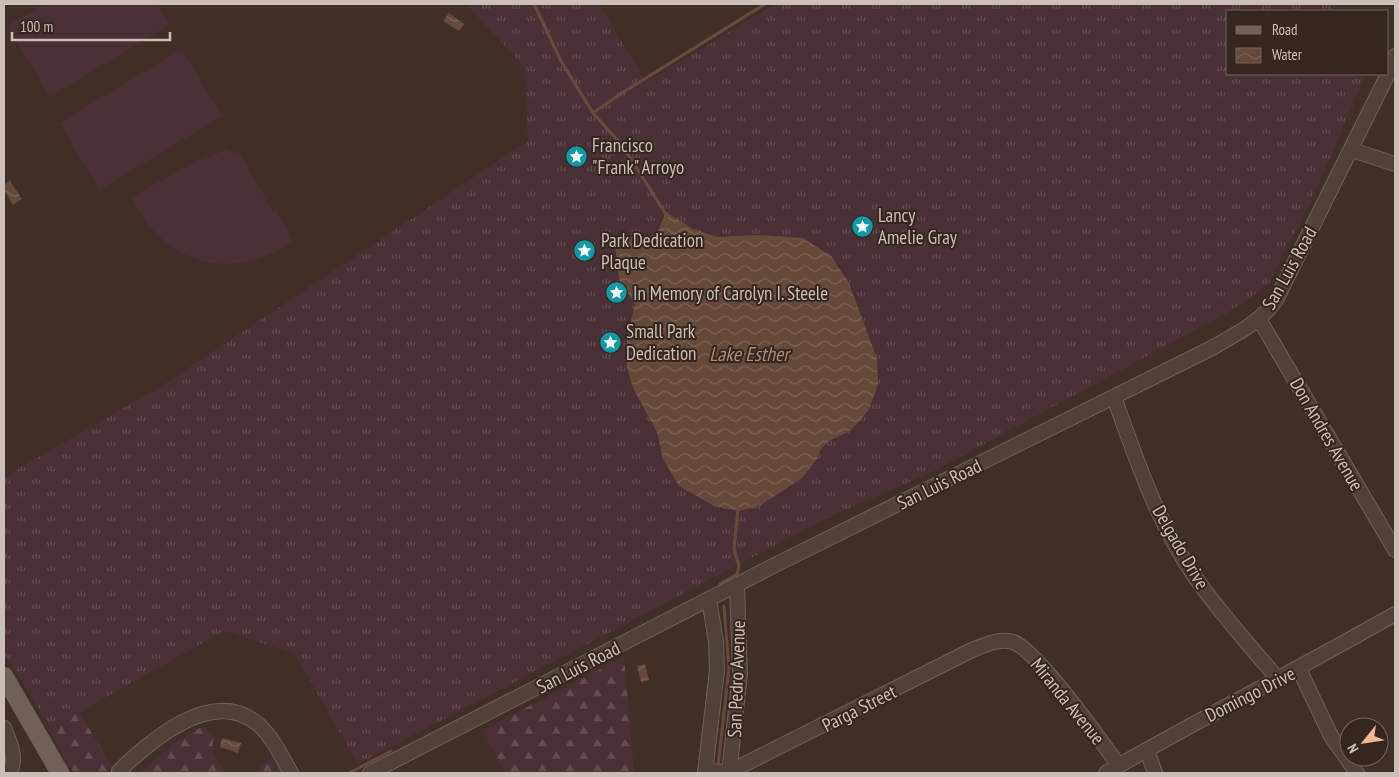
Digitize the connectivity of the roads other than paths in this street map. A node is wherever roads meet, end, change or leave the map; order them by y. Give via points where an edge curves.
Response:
1 (1395, 56) edge
2 (1389, 71) edge
3 (1388, 75) edge
4 (1352, 150) junction
5 (1395, 164) edge
6 (1259, 319) junction
7 (1114, 397) junction
8 (1395, 550) edge
9 (737, 585) junction
10 (709, 599) junction
11 (1395, 614) edge
12 (1012, 642) joint
13 (1299, 669) junction
14 (4, 676) edge
15 (1279, 680) junction
16 (4, 728) edge
17 (1147, 750) junction
18 (1119, 766) junction
19 (10, 771) edge
20 (119, 771) dead end
21 (705, 772) edge
22 (60, 773) edge
23 (291, 773) edge
24 (370, 773) edge
25 (729, 773) edge
26 (1106, 773) edge
27 (1155, 773) edge
28 (1357, 773) edge

1 - 2 street, San Luis Road
3 - 4 street, San Luis Road
4 - 5 street
4 - 6 street, San Luis Road via 1276,300
6 - 7 street, San Luis Road via 1210,349
6 - 8 street, Don Andres Avenue
7 - 9 street, San Luis Road
7 - 15 street, Delgado Drive via 1145,482 1177,548 1215,605
9 - 10 street, San Luis Road
9 - 25 street, San Pedro Avenue via 740,674
10 - 21 street, San Pedro Avenue via 717,670
10 - 24 street, San Luis Road
11 - 13 street, Domingo Drive
12 - 18 street, Miranda Avenue via 1030,653
12 - 25 street, Parga Street via 1002,641 972,650
13 - 15 street, Domingo Drive
13 - 28 street via 1331,736
14 - 22 main road
15 - 17 street, Domingo Drive
16 - 19 street via 12,750
17 - 18 street, Domingo Drive
17 - 27 street
18 - 26 street, Domingo Drive
20 - 23 street via 144,747 176,726 198,715 227,711 248,717 258,724
21 - 25 street, Parga Street

